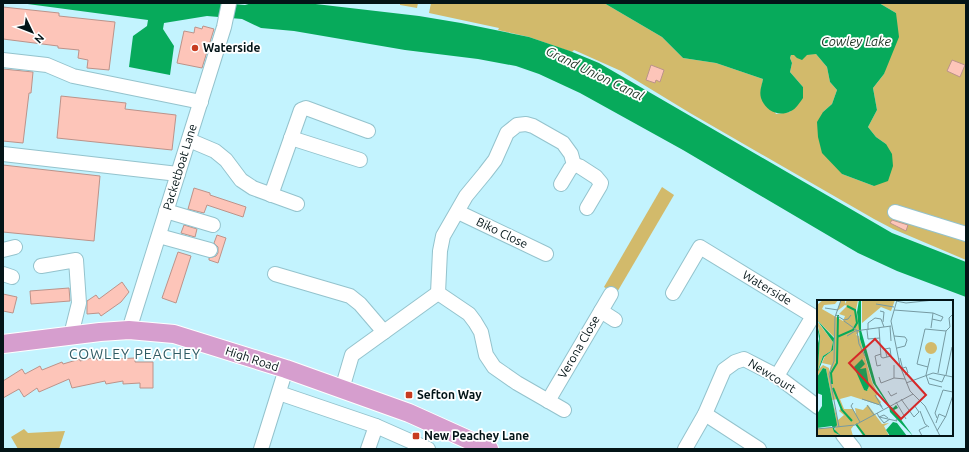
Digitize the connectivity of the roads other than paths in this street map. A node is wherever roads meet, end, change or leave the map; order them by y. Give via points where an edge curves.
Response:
1 (229, 3) edge
2 (3, 60) edge
3 (201, 102) junction
4 (368, 131) dead end
5 (291, 138) junction
6 (189, 140) junction
7 (3, 154) edge
8 (360, 160) dead end
9 (572, 160) junction
10 (178, 174) junction
11 (561, 184) dead end
12 (271, 195) junction
13 (297, 204) dead end
14 (587, 208) dead end
15 (166, 211) junction
16 (458, 212) junction
17 (895, 212) dead end
18 (212, 225) dead end
19 (966, 234) edge
20 (159, 236) junction
21 (210, 250) dead end
22 (546, 254) dead end
23 (41, 266) dead end
24 (275, 274) dead end
25 (675, 289) dead end
26 (438, 292) junction
27 (611, 294) dead end
28 (601, 311) junction
29 (616, 320) dead end
30 (130, 330) junction
31 (384, 332) junction
32 (71, 335) junction
33 (3, 344) edge
34 (286, 369) junction
35 (777, 376) junction
36 (342, 389) junction
37 (279, 393) junction
38 (548, 401) junction
39 (817, 406) edge
40 (564, 410) dead end
41 (704, 414) junction
42 (376, 426) junction
43 (845, 436) edge
44 (261, 449) edge
45 (368, 449) edge
46 (428, 449) edge
47 (489, 449) edge
48 (685, 449) edge
49 (759, 449) edge
50 (854, 449) edge

1 - 3 street, Packetboat Lane
2 - 3 street via 47,65 73,76
3 - 6 street, Packetboat Lane
4 - 5 street via 306,108 301,110
5 - 8 street
5 - 12 street
6 - 10 street, Packetboat Lane
6 - 12 street via 215,151 226,160 241,180
7 - 10 street
9 - 11 street
9 - 14 street via 601,183
9 - 16 street via 563,143 533,126 517,125 504,136 495,160 466,196
10 - 15 street, Packetboat Lane
12 - 13 street
15 - 18 street
15 - 20 street, Packetboat Lane
16 - 22 street, Biko Close
16 - 26 street via 443,236
17 - 19 street
20 - 21 street
20 - 30 street, Packetboat Lane
23 - 32 street via 76,260 79,303
24 - 31 street via 350,296
25 - 35 street, Waterside via 698,246 813,316
26 - 31 street
26 - 38 street via 475,322 481,332 486,355 494,367
27 - 28 street, Verona Close
28 - 29 street
28 - 38 street, Verona Close
30 - 32 main road, High Road
30 - 34 main road, High Road via 174,334
31 - 36 street via 352,355
32 - 33 main road, High Road
34 - 36 main road, High Road
34 - 37 street
35 - 39 street, Newcourt
35 - 41 street, Newcourt via 744,359 735,362 724,370
36 - 47 main road, High Road via 409,413
37 - 42 street
37 - 44 street
38 - 40 street
41 - 48 street, Newcourt
41 - 49 street
42 - 45 street
42 - 46 street
43 - 50 street

